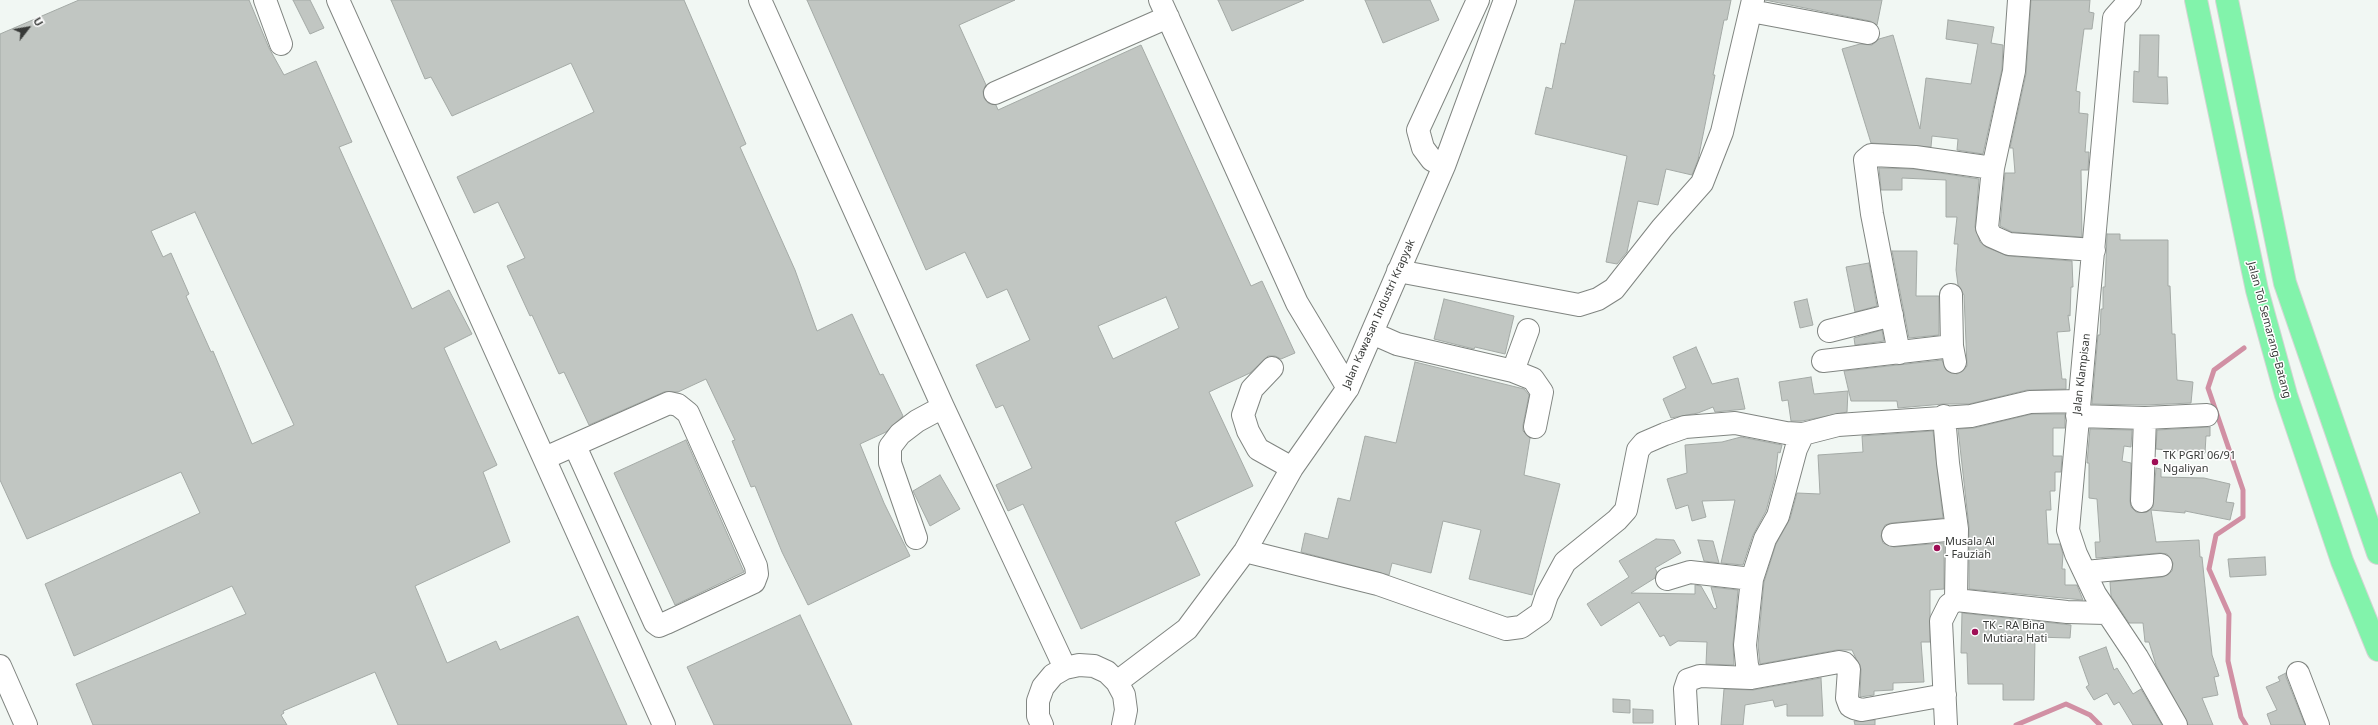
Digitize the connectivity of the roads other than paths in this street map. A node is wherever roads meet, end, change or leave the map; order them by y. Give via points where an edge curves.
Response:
1 (265, 0) edge
2 (338, 0) edge
3 (760, 0) edge
4 (1478, 0) edge
5 (1505, 0) edge
6 (2019, 0) edge
7 (2130, 0) edge
8 (2196, 0) edge
9 (2227, 0) edge
10 (1752, 5) edge
11 (1164, 9) edge
12 (2114, 9) edge
13 (1868, 33) dead end
14 (281, 44) dead end
15 (995, 93) dead end
16 (1444, 166) junction
17 (1993, 168) junction
18 (2094, 250) junction
19 (1398, 271) junction
20 (1951, 295) dead end
21 (1892, 315) junction
22 (1528, 330) dead end
23 (1829, 331) dead end
24 (1372, 333) junction
25 (1899, 353) junction
26 (1823, 361) dead end
27 (1272, 368) dead end
28 (1513, 371) junction
29 (1348, 388) junction
30 (943, 407) junction
31 (2078, 409) junction
32 (1944, 416) junction
33 (2208, 416) dead end
34 (2145, 418) junction
35 (1535, 427) dead end
36 (1803, 434) junction
37 (575, 446) junction
38 (545, 458) junction
39 (1292, 468) junction
40 (2142, 501) dead end
41 (1957, 528) junction
42 (1893, 535) dead end
43 (916, 538) dead end
44 (1245, 552) junction
45 (2378, 553) edge
46 (2161, 565) dead end
47 (2085, 572) junction
48 (1667, 579) dead end
49 (1752, 579) junction
50 (1956, 600) junction
51 (2106, 613) junction
52 (2378, 650) edge
53 (0, 666) edge
54 (1065, 668) junction
55 (2298, 673) dead end
56 (1751, 678) junction
57 (1117, 682) junction
58 (1945, 695) junction
59 (26, 725) edge
60 (664, 725) edge
61 (1042, 725) edge
62 (1123, 725) edge
63 (1686, 725) edge
64 (1946, 725) edge
65 (2176, 725) edge
66 (2318, 725) edge

1 - 14 street
2 - 38 street
3 - 30 street
4 - 16 street via 1418,130 1423,148 1432,160
5 - 16 street, Jalan Kawasan Industri Krapyak
6 - 17 street via 2014,71
7 - 12 street, Jalan Klampisan
8 - 52 highway, Jalan Tol Semarang–Batang via 2257,290 2286,395 2342,561
9 - 45 highway via 2285,283
10 - 13 street
10 - 19 street via 1722,132 1702,183 1614,289 1598,299 1579,305
11 - 15 street
11 - 29 street via 1297,303
12 - 18 street, Jalan Klampisan via 2099,163
16 - 19 street, Jalan Kawasan Industri Krapyak
17 - 18 street via 1987,228 1991,236 2009,244
17 - 21 street via 1915,157 1871,155 1865,160 1872,214
18 - 31 street, Jalan Klampisan
19 - 24 street, Jalan Kawasan Industri Krapyak
20 - 25 street via 1953,354
21 - 23 street
21 - 25 street
22 - 28 street
24 - 28 street via 1397,344
24 - 29 street, Jalan Kawasan Industri Krapyak
25 - 26 street
27 - 39 street via 1252,390 1243,415 1258,449
28 - 35 street via 1533,379 1542,392
29 - 39 street, Jalan Kawasan Industri Krapyak
30 - 43 street via 917,420 900,434 890,447 890,462
30 - 54 street
31 - 32 street via 2030,402 1984,414
31 - 34 street
31 - 47 street, Jalan Klampisan via 2068,530
32 - 36 street via 1924,420 1838,425
32 - 41 street
33 - 34 street
34 - 40 street
36 - 44 street via 1735,423 1686,427 1644,443 1638,450 1626,510 1565,562 1537,618 1521,627 1506,629 1378,584
36 - 49 street via 1796,448 1778,516 1765,539
37 - 37 street via 659,626 754,582 756,566 688,413 678,405 669,403
37 - 38 street
38 - 60 street
39 - 44 street, Jalan Kawasan Industri Krapyak
41 - 42 street
41 - 50 street
44 - 57 street, Jalan Kawasan Industri Krapyak via 1187,629
46 - 47 street
47 - 51 street, Jalan Klampisan
48 - 49 street via 1690,572
49 - 56 street via 1745,645
50 - 51 street via 2067,612
50 - 58 street via 1949,605 1941,621
51 - 65 street, Jalan Klampisan via 2137,657
53 - 59 street
54 - 57 street via 1079,665 1094,666
54 - 61 street via 1043,687 1038,701 1038,716
55 - 66 street
56 - 58 street via 1839,662 1844,663 1849,669 1847,698 1850,706 1854,708 1862,710
56 - 63 street via 1700,676 1688,680 1685,689
57 - 62 street via 1124,695 1126,710
58 - 64 street

